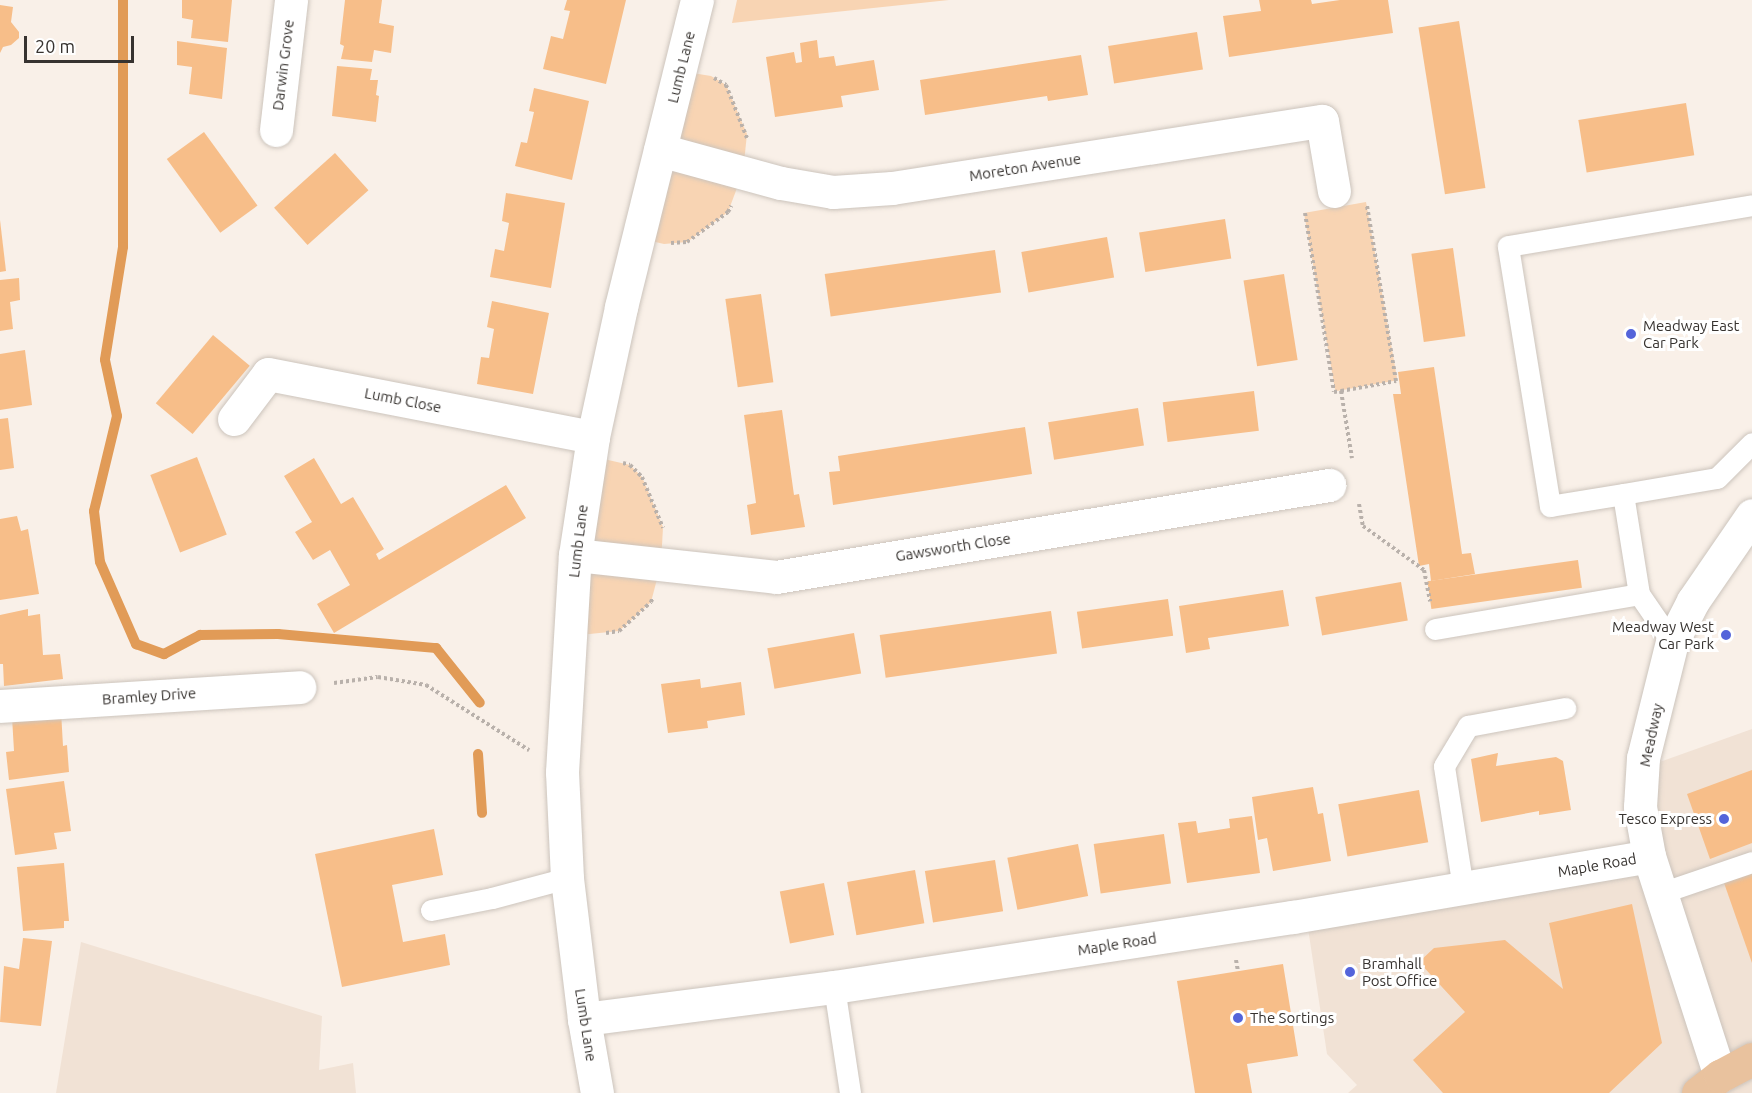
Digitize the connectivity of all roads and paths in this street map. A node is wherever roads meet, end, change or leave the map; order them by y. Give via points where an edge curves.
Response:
1 (291, 0) edge
2 (697, 0) edge
3 (276, 130) dead end
4 (660, 150) junction
5 (1335, 201) junction
6 (1752, 205) edge
7 (1341, 391) junction
8 (234, 419) dead end
9 (593, 436) junction
10 (1752, 443) edge
11 (1347, 482) junction
12 (1623, 494) junction
13 (1752, 515) edge
14 (575, 555) junction
15 (1639, 594) junction
16 (1435, 629) joint
17 (1672, 642) junction
18 (299, 687) joint
19 (0, 706) edge
20 (1565, 708) dead end
21 (562, 772) junction
22 (1649, 856) junction
23 (1752, 862) edge
24 (567, 878) junction
25 (1463, 888) junction
26 (1661, 893) junction
27 (431, 910) dead end
28 (834, 987) junction
29 (584, 1019) junction
30 (1752, 1059) edge
31 (1709, 1084) edge
32 (597, 1093) edge
33 (850, 1093) edge

1 - 3 street, Darwin Grove
2 - 4 street, Lumb Lane
4 - 5 street, Moreton Avenue via 781,183 833,192 892,188 1322,121
4 - 9 street, Lumb Lane
5 - 7 path via 1304,211 1334,392
5 - 7 path via 1366,202 1396,381
6 - 12 lane via 1508,246 1550,506
7 - 11 path
8 - 9 street, Lumb Close via 268,374
9 - 14 street, Lumb Lane
10 - 12 lane via 1717,478
11 - 14 street, Gawsworth Close via 776,577
11 - 16 path via 1363,526 1424,570
12 - 15 lane
13 - 17 street, Meadway via 1693,601
14 - 21 street, Lumb Lane
15 - 16 lane
15 - 17 lane
17 - 22 street, Meadway via 1643,758 1640,807
18 - 19 street, Bramley Drive
18 - 21 path via 378,678 426,685
20 - 25 lane via 1468,726 1444,766
21 - 24 street, Lumb Lane
22 - 25 street, Maple Road
22 - 26 street, Meadway
23 - 26 lane
24 - 27 lane
24 - 29 street, Lumb Lane
25 - 28 street, Maple Road
26 - 31 street, Meadway
28 - 29 street, Maple Road
28 - 33 lane
29 - 32 street, Lumb Lane
30 - 31 main road

